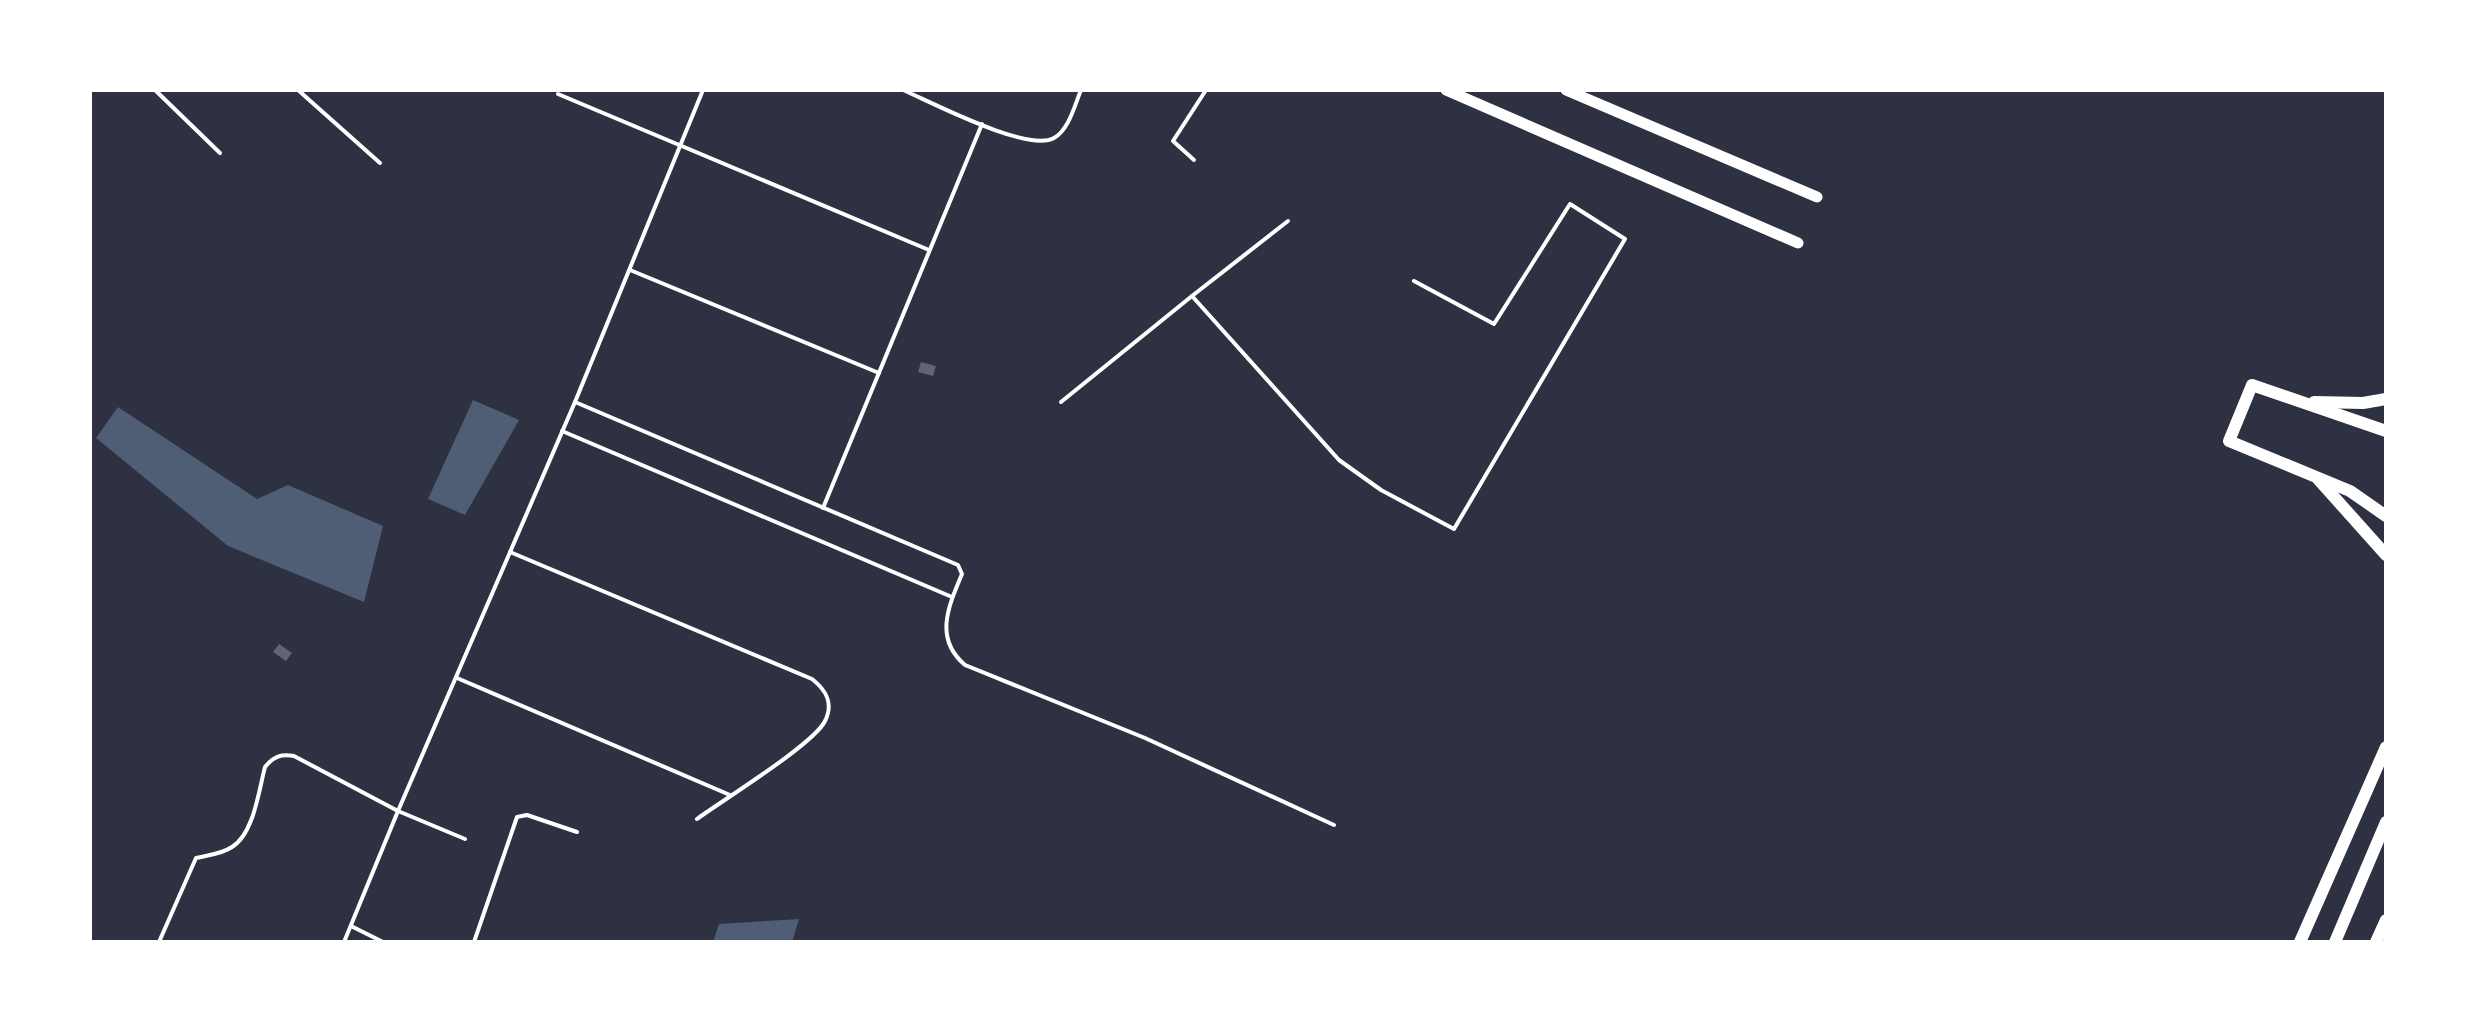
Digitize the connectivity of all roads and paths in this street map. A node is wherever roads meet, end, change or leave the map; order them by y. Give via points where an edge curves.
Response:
1 (155, 90) edge
2 (298, 90) edge
3 (703, 90) edge
4 (903, 90) edge
5 (1081, 90) edge
6 (1206, 90) edge
7 (1446, 90) edge
8 (1566, 90) edge
9 (558, 94) dead end
10 (982, 124) junction
11 (680, 146) junction
12 (220, 153) dead end
13 (1194, 160) dead end
14 (380, 163) dead end
15 (1817, 197) dead end
16 (1288, 221) dead end
17 (1798, 243) dead end
18 (929, 250) junction
19 (629, 270) junction
20 (1414, 281) dead end
21 (1192, 296) junction
22 (879, 373) junction
23 (2386, 399) edge
24 (575, 402) junction
25 (1061, 402) dead end
26 (2301, 402) junction
27 (562, 431) junction
28 (2386, 431) edge
29 (2313, 474) junction
30 (823, 508) junction
31 (2386, 516) edge
32 (510, 552) junction
33 (2386, 555) edge
34 (952, 597) junction
35 (456, 678) junction
36 (2386, 747) edge
37 (730, 795) junction
38 (398, 811) junction
39 (697, 819) dead end
40 (2386, 822) edge
41 (1334, 825) dead end
42 (577, 832) dead end
43 (465, 839) dead end
44 (2386, 920) edge
45 (351, 926) junction
46 (159, 942) edge
47 (344, 942) edge
48 (383, 942) edge
49 (474, 942) edge
50 (2300, 942) edge
51 (2335, 942) edge
52 (2376, 942) edge

1 - 12 lane
2 - 14 lane
3 - 11 lane
4 - 10 lane
5 - 10 lane via 1063,131 1054,139 1031,141
6 - 13 lane via 1173,141
7 - 17 street
8 - 15 street
9 - 11 lane
10 - 18 lane
11 - 18 lane
11 - 19 lane
16 - 21 lane
18 - 22 lane
19 - 22 lane
19 - 24 lane
20 - 21 lane via 1494,324 1570,204 1625,239 1454,529 1381,490 1339,460
21 - 25 lane
22 - 30 lane
23 - 26 main road
24 - 27 lane
24 - 30 lane
26 - 28 main road
26 - 29 main road via 2252,385 2229,441
27 - 32 lane
27 - 34 lane
29 - 31 main road
29 - 33 main road
30 - 34 lane via 958,565 962,574
32 - 35 lane
32 - 37 lane via 812,679 826,690 830,704 819,731
34 - 41 lane via 945,639 965,665 1145,738
35 - 37 lane
35 - 38 lane
36 - 50 main road
37 - 39 lane
38 - 43 lane
38 - 45 lane
38 - 46 lane via 294,756 276,756 265,767 245,832 224,851 196,858
40 - 51 main road
42 - 49 lane via 527,815 517,817
44 - 52 main road
45 - 47 lane
45 - 48 lane

